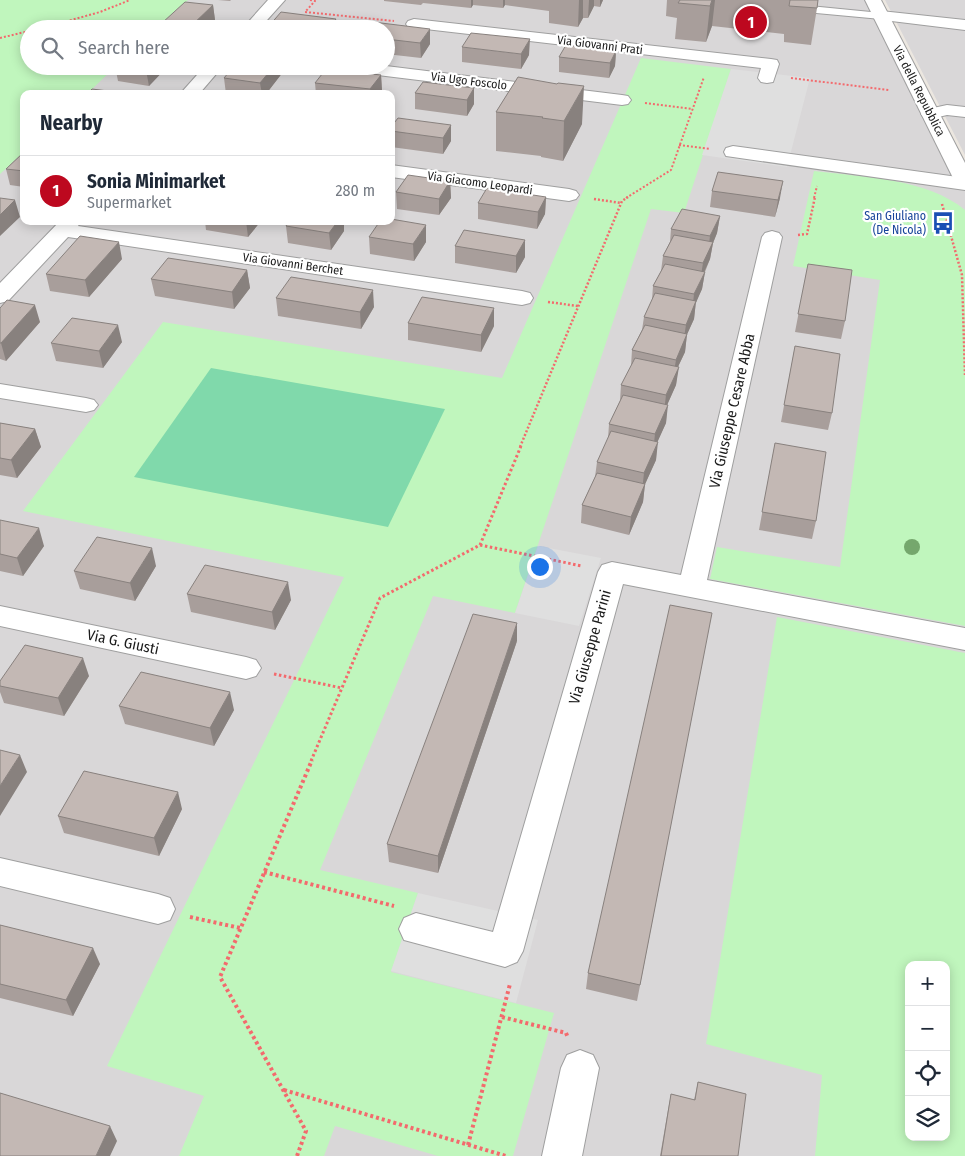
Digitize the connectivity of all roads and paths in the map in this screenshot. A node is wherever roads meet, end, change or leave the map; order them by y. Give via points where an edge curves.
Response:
1 (130, 0) edge
2 (277, 0) edge
3 (310, 0) edge
4 (776, 0) edge
5 (873, 0) edge
6 (881, 16) junction
7 (72, 20) edge
8 (258, 20) edge
9 (378, 20) edge
10 (395, 22) edge
11 (414, 24) joint
12 (965, 25) edge
13 (20, 33) edge
14 (0, 38) edge
15 (395, 72) edge
16 (206, 75) edge
17 (705, 76) dead end
18 (767, 77) joint
19 (193, 90) edge
20 (890, 90) dead end
21 (622, 100) joint
22 (692, 109) junction
23 (965, 112) edge
24 (930, 114) junction
25 (679, 145) junction
26 (733, 152) joint
27 (822, 165) junction
28 (395, 172) edge
29 (965, 183) edge
30 (569, 195) dead end
31 (68, 225) edge
32 (772, 237) joint
33 (0, 296) edge
34 (522, 298) joint
35 (578, 306) junction
36 (0, 391) edge
37 (86, 405) dead end
38 (480, 545) junction
39 (612, 572) junction
40 (692, 586) junction
41 (0, 616) edge
42 (965, 639) edge
43 (246, 668) joint
44 (342, 688) junction
45 (0, 872) edge
46 (264, 872) junction
47 (158, 909) joint
48 (240, 928) junction
49 (416, 929) joint
50 (505, 951) junction
51 (502, 1017) junction
52 (580, 1068) joint
53 (283, 1090) junction
54 (468, 1145) junction
55 (296, 1156) edge
56 (506, 1156) edge
57 (562, 1156) edge

1 - 7 path
2 - 8 street
3 - 9 path via 315,1 305,12
4 - 6 lane via 773,6
5 - 6 street, Via della Repubblica
6 - 12 street
6 - 24 street, Via della Repubblica
10 - 11 path
11 - 18 street, Via Giovanni Prati via 771,64
13 - 14 path
15 - 21 street, Via Ugo Foscolo
16 - 19 street
17 - 22 path
18 - 20 path
21 - 22 path
22 - 25 path
23 - 24 street via 948,110
24 - 29 street, Via della Repubblica
25 - 26 path
25 - 35 path via 671,170 622,201
26 - 27 street
27 - 29 street
27 - 32 path via 807,234
28 - 30 street, Via Giacomo Leopardi
31 - 33 street
31 - 34 street, Via Giovanni Berchet
32 - 40 street, Via Giuseppe Cesare Abba
34 - 35 path
35 - 38 path
36 - 37 street
38 - 39 path
38 - 44 path via 380,598
39 - 40 street, Via Giuseppe Parini
39 - 50 street, Via Giuseppe Parini
40 - 42 street, Via Giuseppe Parini
41 - 43 street, Via G. Giusti
43 - 44 path
44 - 46 path
45 - 47 street
46 - 48 path
46 - 49 path via 401,908
47 - 48 path
48 - 53 path via 220,977
49 - 50 street
50 - 51 path via 513,974
51 - 52 path via 566,1033
51 - 54 path
52 - 57 street
53 - 54 path
53 - 55 path via 306,1131
54 - 56 path

